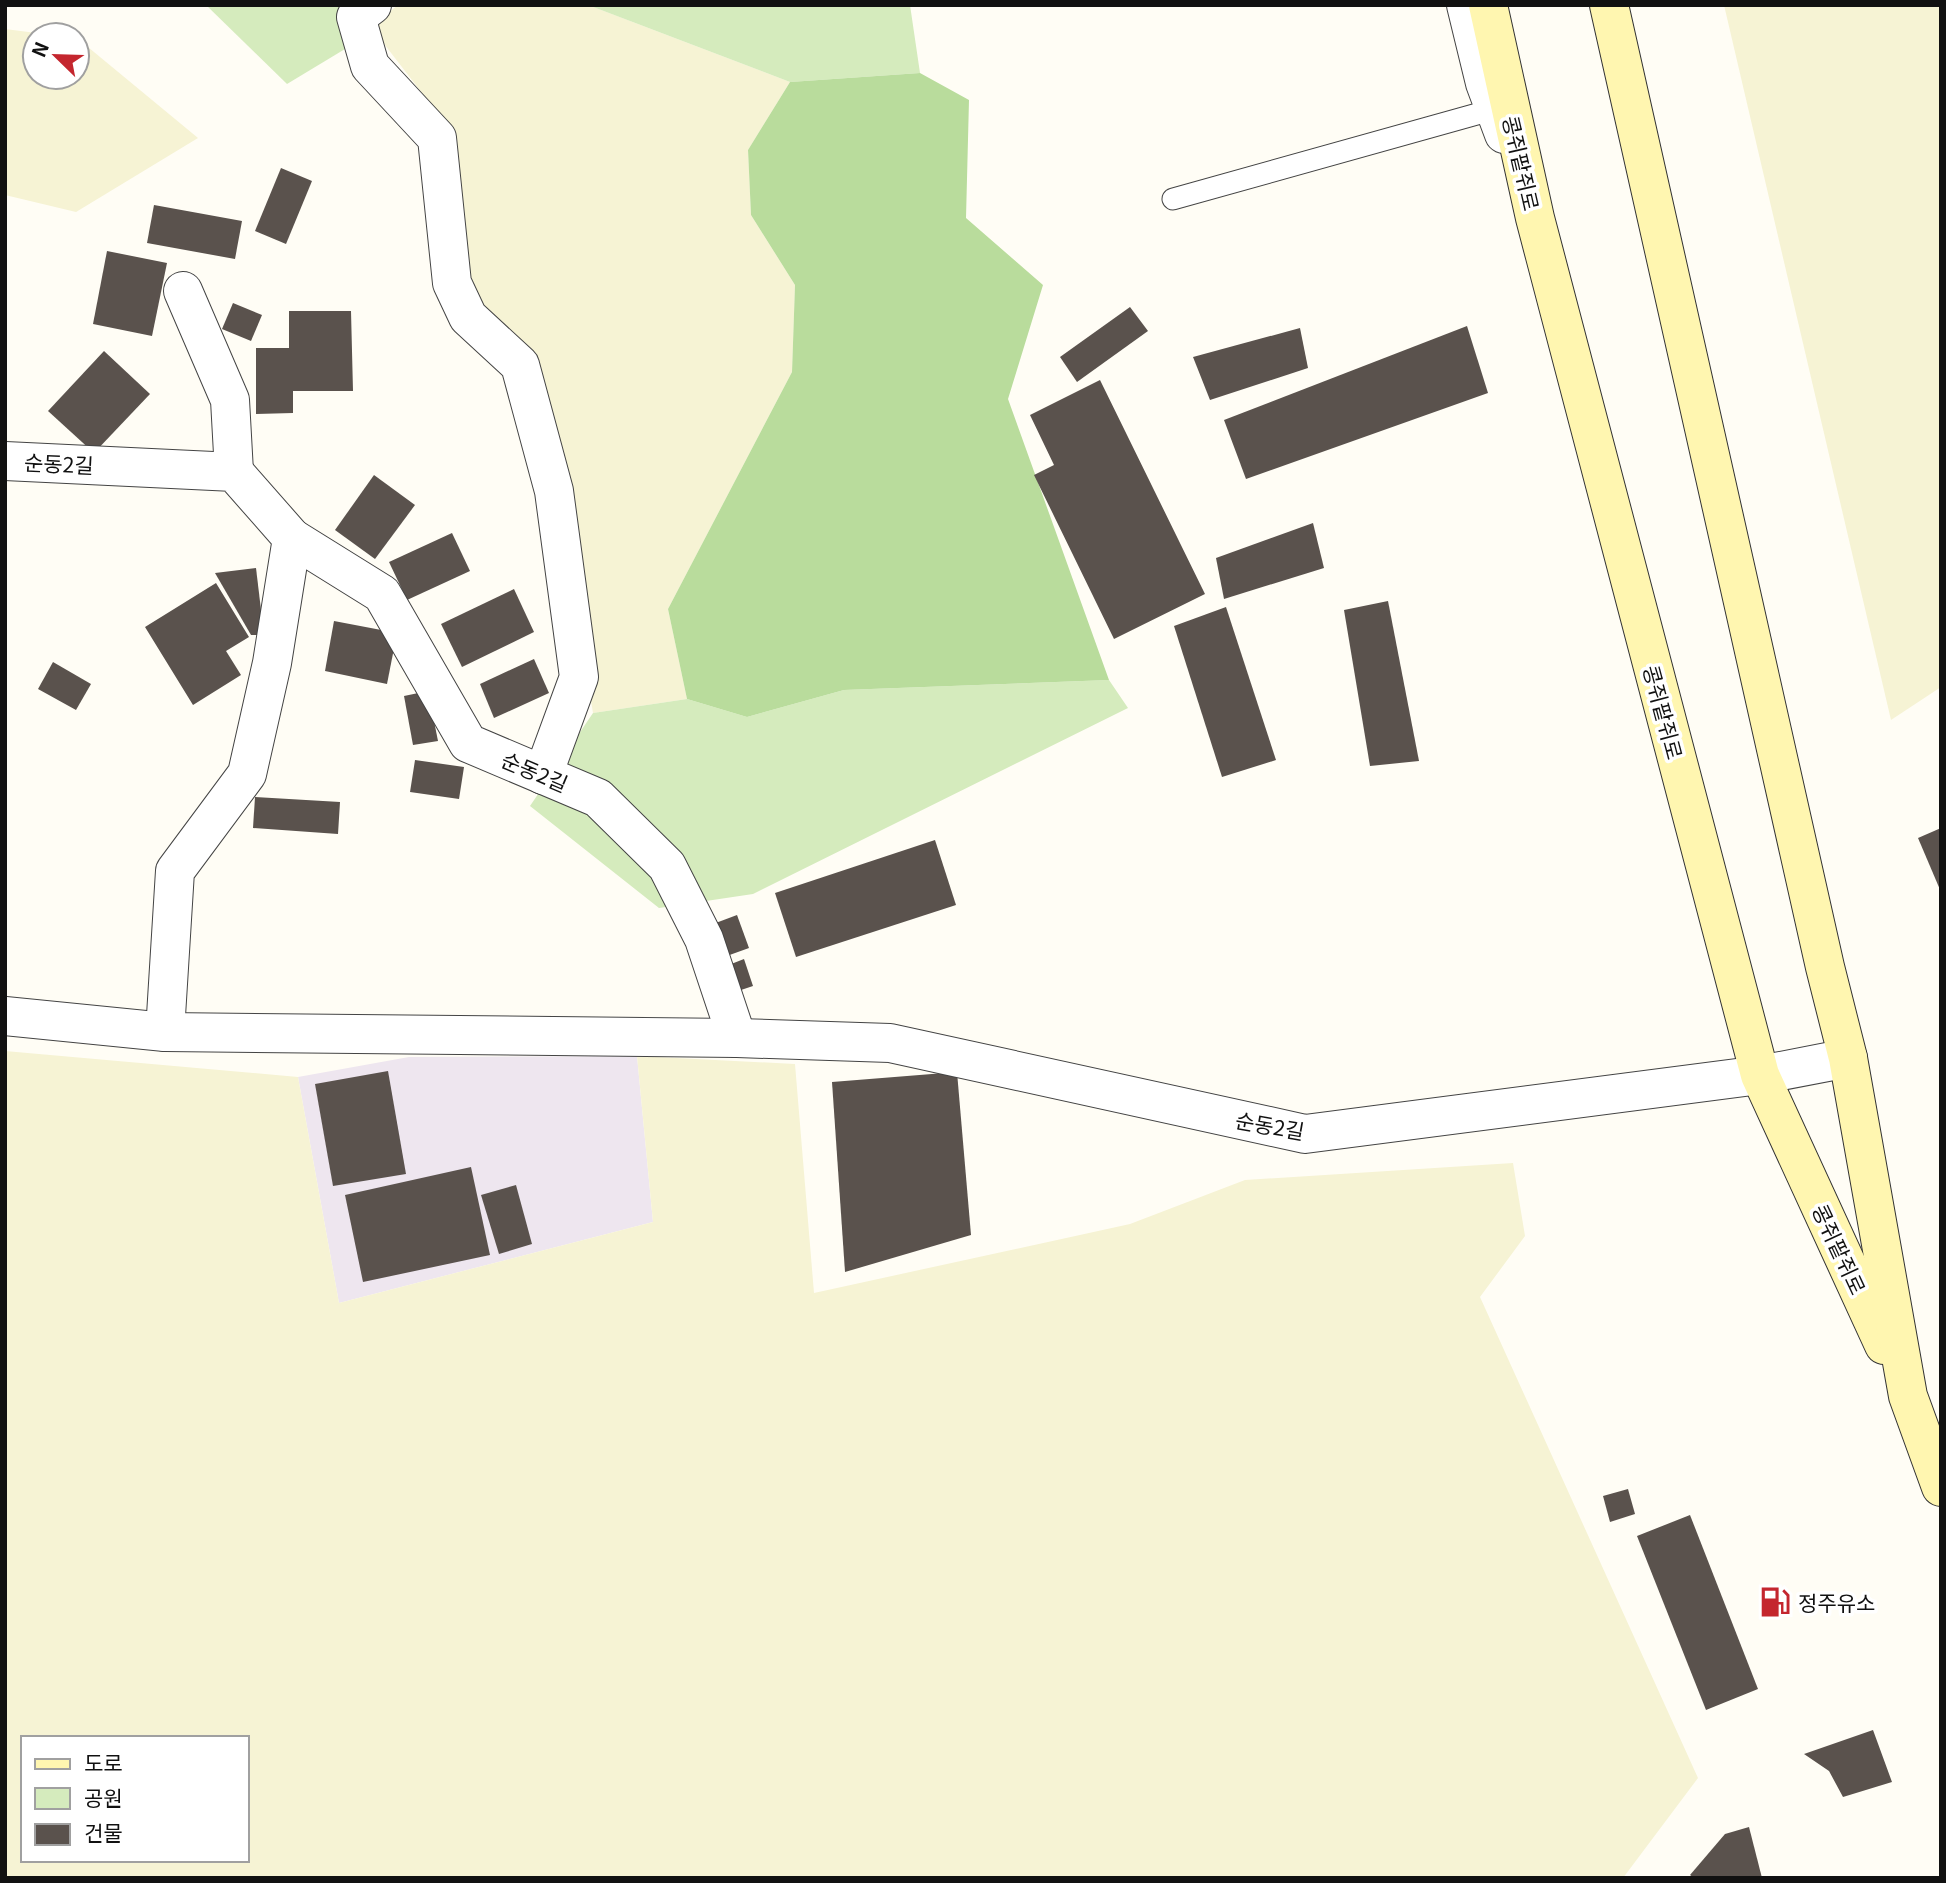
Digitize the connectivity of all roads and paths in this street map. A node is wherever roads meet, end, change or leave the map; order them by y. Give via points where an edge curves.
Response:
1 (372, 5) edge
2 (1466, 5) edge
3 (1488, 5) edge
4 (1609, 5) edge
5 (1495, 108) junction
6 (1173, 199) dead end
7 (1535, 218) junction
8 (183, 291) dead end
9 (5, 461) edge
10 (234, 472) junction
11 (292, 538) junction
12 (543, 775) junction
13 (5, 1016) edge
14 (165, 1032) junction
15 (737, 1038) junction
16 (1848, 1058) junction
17 (1760, 1075) junction
18 (1908, 1396) junction
19 (1941, 1487) edge

1 - 12 street via 356,17 370,66 437,138 452,282 468,317 520,365 555,491 579,677
2 - 5 street
3 - 7 main road, 콩쥐팥쥐로
4 - 16 main road, 콩쥐팥쥐로
5 - 6 lane
5 - 7 street
7 - 17 main road, 콩쥐팥쥐로
8 - 10 street via 230,400
9 - 10 street, 순동2길
10 - 11 street, 순동2길
11 - 12 street, 순동2길 via 382,593 468,743
11 - 14 street via 272,663 247,774 175,871
12 - 15 street, 순동2길 via 598,798 667,866 704,939
13 - 14 street, 순동2길
14 - 15 street, 순동2길
15 - 17 street, 순동2길 via 890,1043 1305,1134
16 - 17 street, 순동2길
16 - 18 main road, 콩쥐팥쥐로
17 - 18 main road, 콩쥐팥쥐로
18 - 19 main road, 콩쥐팥쥐로

